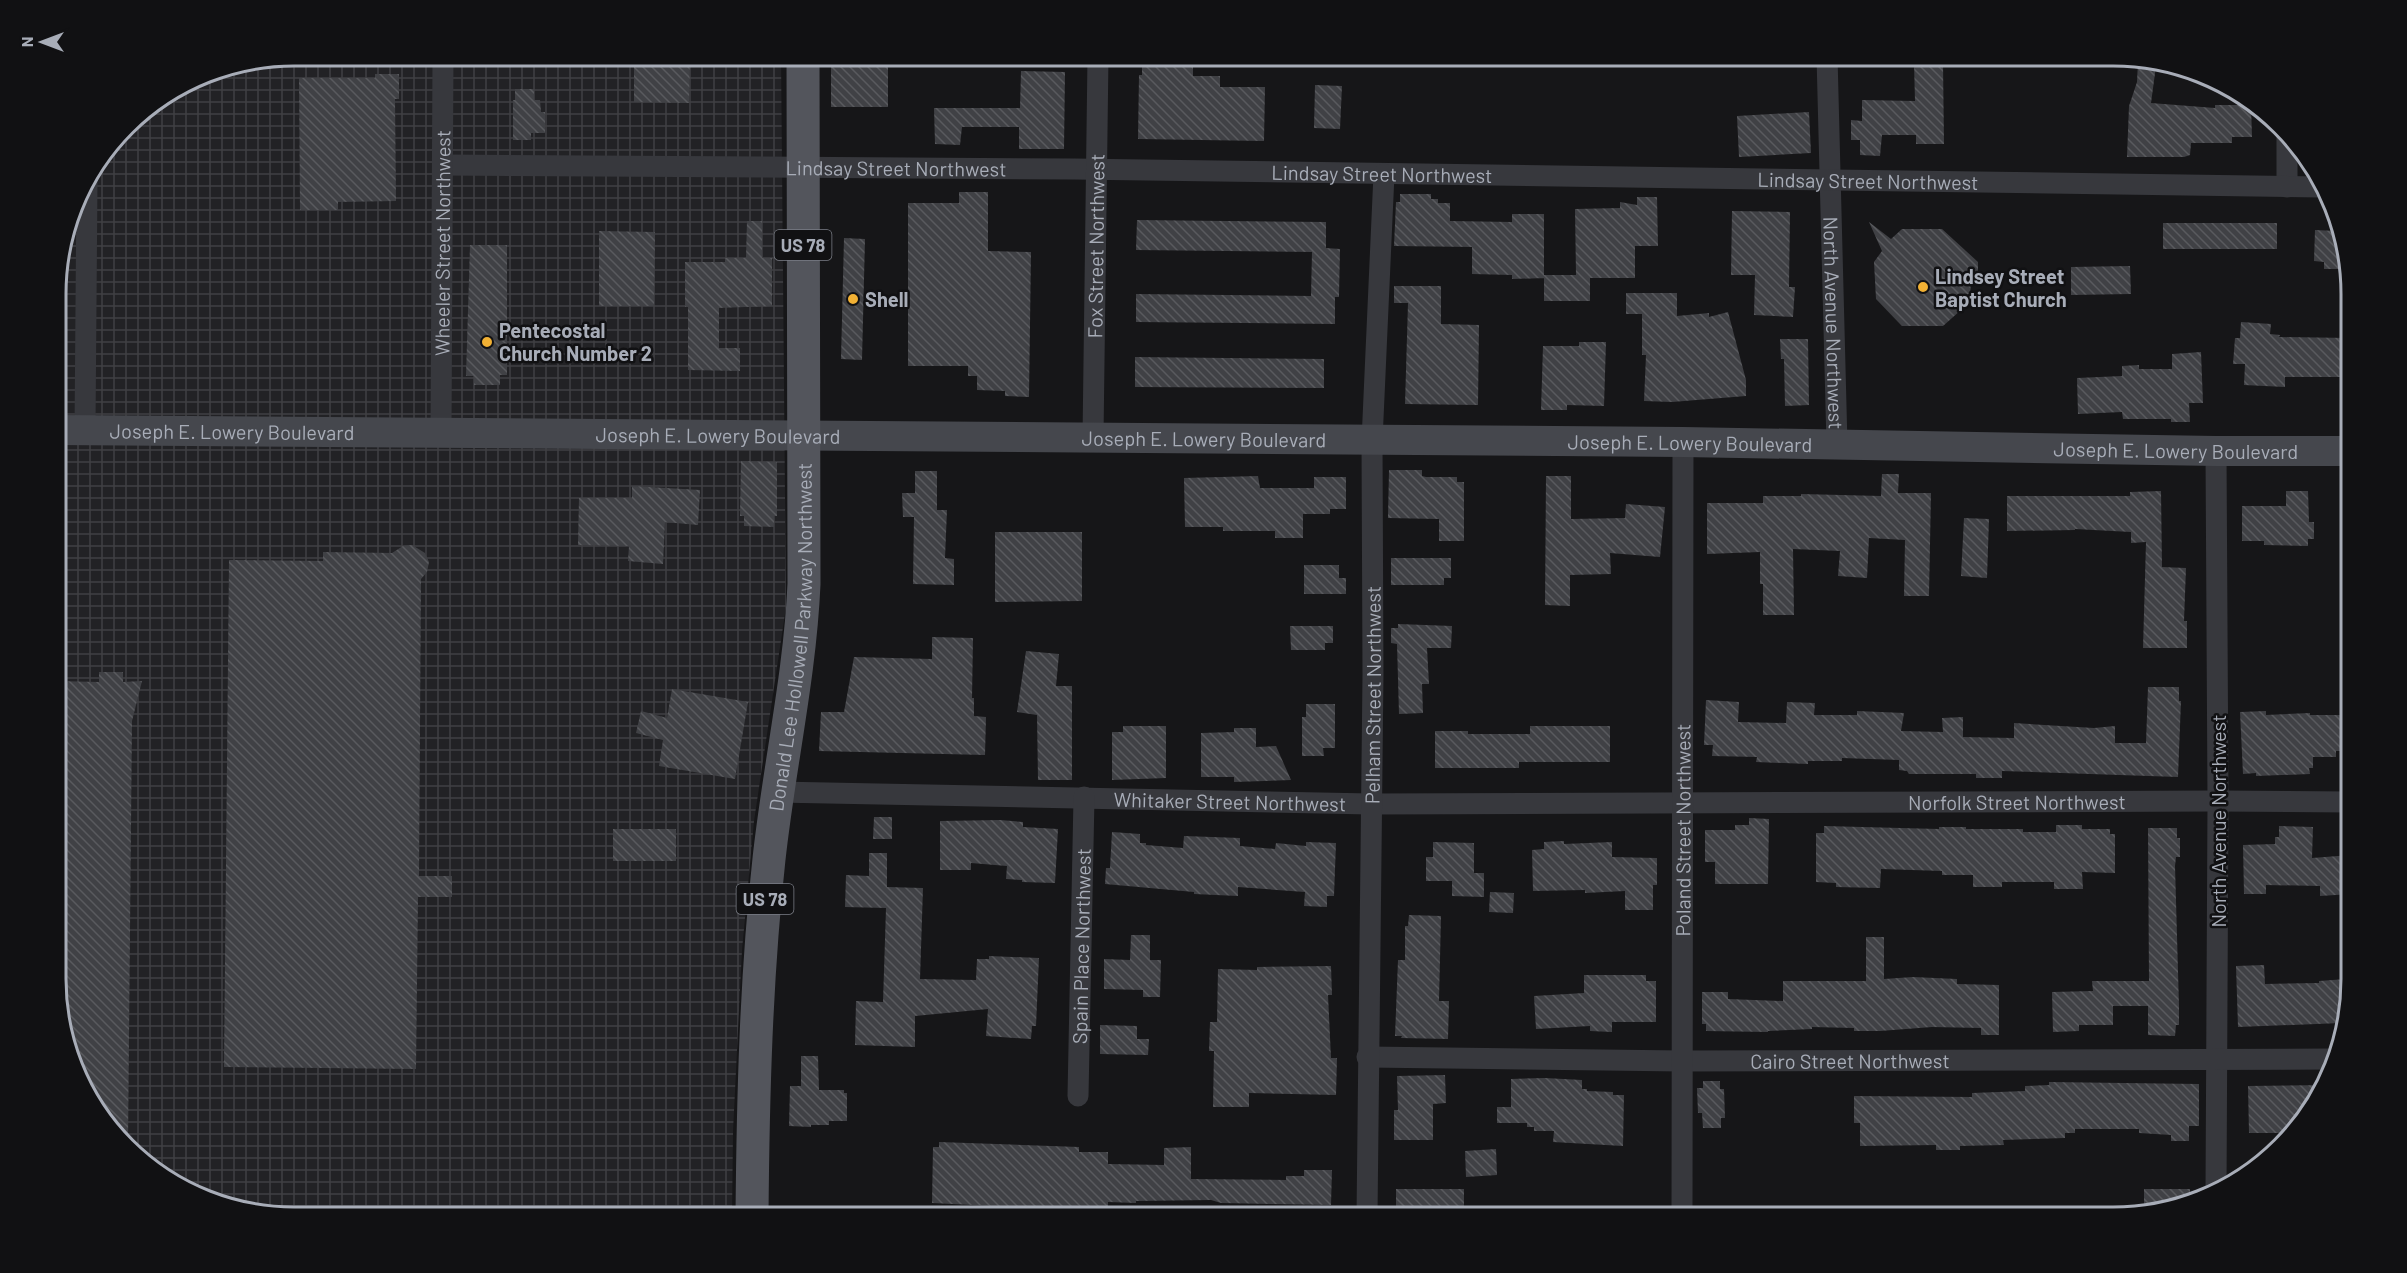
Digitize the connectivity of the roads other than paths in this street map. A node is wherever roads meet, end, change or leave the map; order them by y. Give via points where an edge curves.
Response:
1 (443, 66) edge
2 (803, 66) edge
3 (1098, 66) edge
4 (1827, 66) edge
5 (2287, 147) edge
6 (443, 165) junction
7 (803, 166) junction
8 (1096, 169) junction
9 (1384, 174) junction
10 (1831, 181) junction
11 (2287, 187) junction
12 (2314, 187) edge
13 (86, 202) edge
14 (71, 430) edge
15 (441, 432) junction
16 (804, 435) junction
17 (1093, 438) junction
18 (1372, 441) junction
19 (1683, 442) junction
20 (1837, 445) junction
21 (2216, 451) junction
22 (2341, 451) edge
23 (777, 792) junction
24 (1084, 797) junction
25 (2218, 801) junction
26 (1682, 802) junction
27 (2341, 802) edge
28 (1371, 804) junction
29 (1367, 1057) junction
30 (2218, 1059) junction
31 (2326, 1059) edge
32 (1682, 1060) junction
33 (1078, 1096) dead end
34 (2216, 1182) edge
35 (752, 1207) edge
36 (1367, 1207) edge
37 (1682, 1207) edge

1 - 6 street, Wheeler Street Northwest
2 - 7 main road, Donald Lee Hollowell Parkway Northwest / US 78
3 - 8 street, Fox Street Northwest
4 - 10 street, North Avenue Northwest
5 - 11 street
6 - 7 street, Lindsay Street Northwest
6 - 15 street, Wheeler Street Northwest
7 - 8 street, Lindsay Street Northwest
7 - 16 main road, Donald Lee Hollowell Parkway Northwest / US 78
8 - 9 street, Lindsay Street Northwest
8 - 17 street, Fox Street Northwest
9 - 10 street, Lindsay Street Northwest
9 - 18 street, Pelham Street Northwest
10 - 11 street, Lindsay Street Northwest
10 - 20 street, North Avenue Northwest
11 - 12 street, Lindsay Street Northwest
13 - 14 street
14 - 15 main road, Joseph E. Lowery Boulevard
15 - 16 main road, Joseph E. Lowery Boulevard
16 - 17 main road, Joseph E. Lowery Boulevard
16 - 23 main road, Donald Lee Hollowell Parkway Northwest / US 78 via 803,612
17 - 18 main road, Joseph E. Lowery Boulevard
18 - 19 main road, Joseph E. Lowery Boulevard
18 - 28 street, Pelham Street Northwest
19 - 20 main road, Joseph E. Lowery Boulevard
19 - 26 street, Poland Street Northwest
20 - 21 main road, Joseph E. Lowery Boulevard
21 - 22 main road, Joseph E. Lowery Boulevard
21 - 25 street, North Avenue Northwest
23 - 24 street, Whitaker Street Northwest
23 - 35 main road, Donald Lee Hollowell Parkway Northwest / US 78 via 756,1019
24 - 28 street, Whitaker Street Northwest
24 - 33 street, Spain Place Northwest
25 - 26 street, Norfolk Street Northwest
25 - 27 street, Norfolk Street Northwest
25 - 30 street, North Avenue Northwest
26 - 28 street, Whitaker Street Northwest
26 - 32 street, Poland Street Northwest
28 - 29 street, Pelham Street Northwest
29 - 32 street, Cairo Street Northwest
29 - 36 street, Pelham Street Northwest
30 - 31 street, Cairo Street Northwest
30 - 32 street, Cairo Street Northwest
30 - 34 street, North Avenue Northwest
32 - 37 street, Poland Street Northwest

